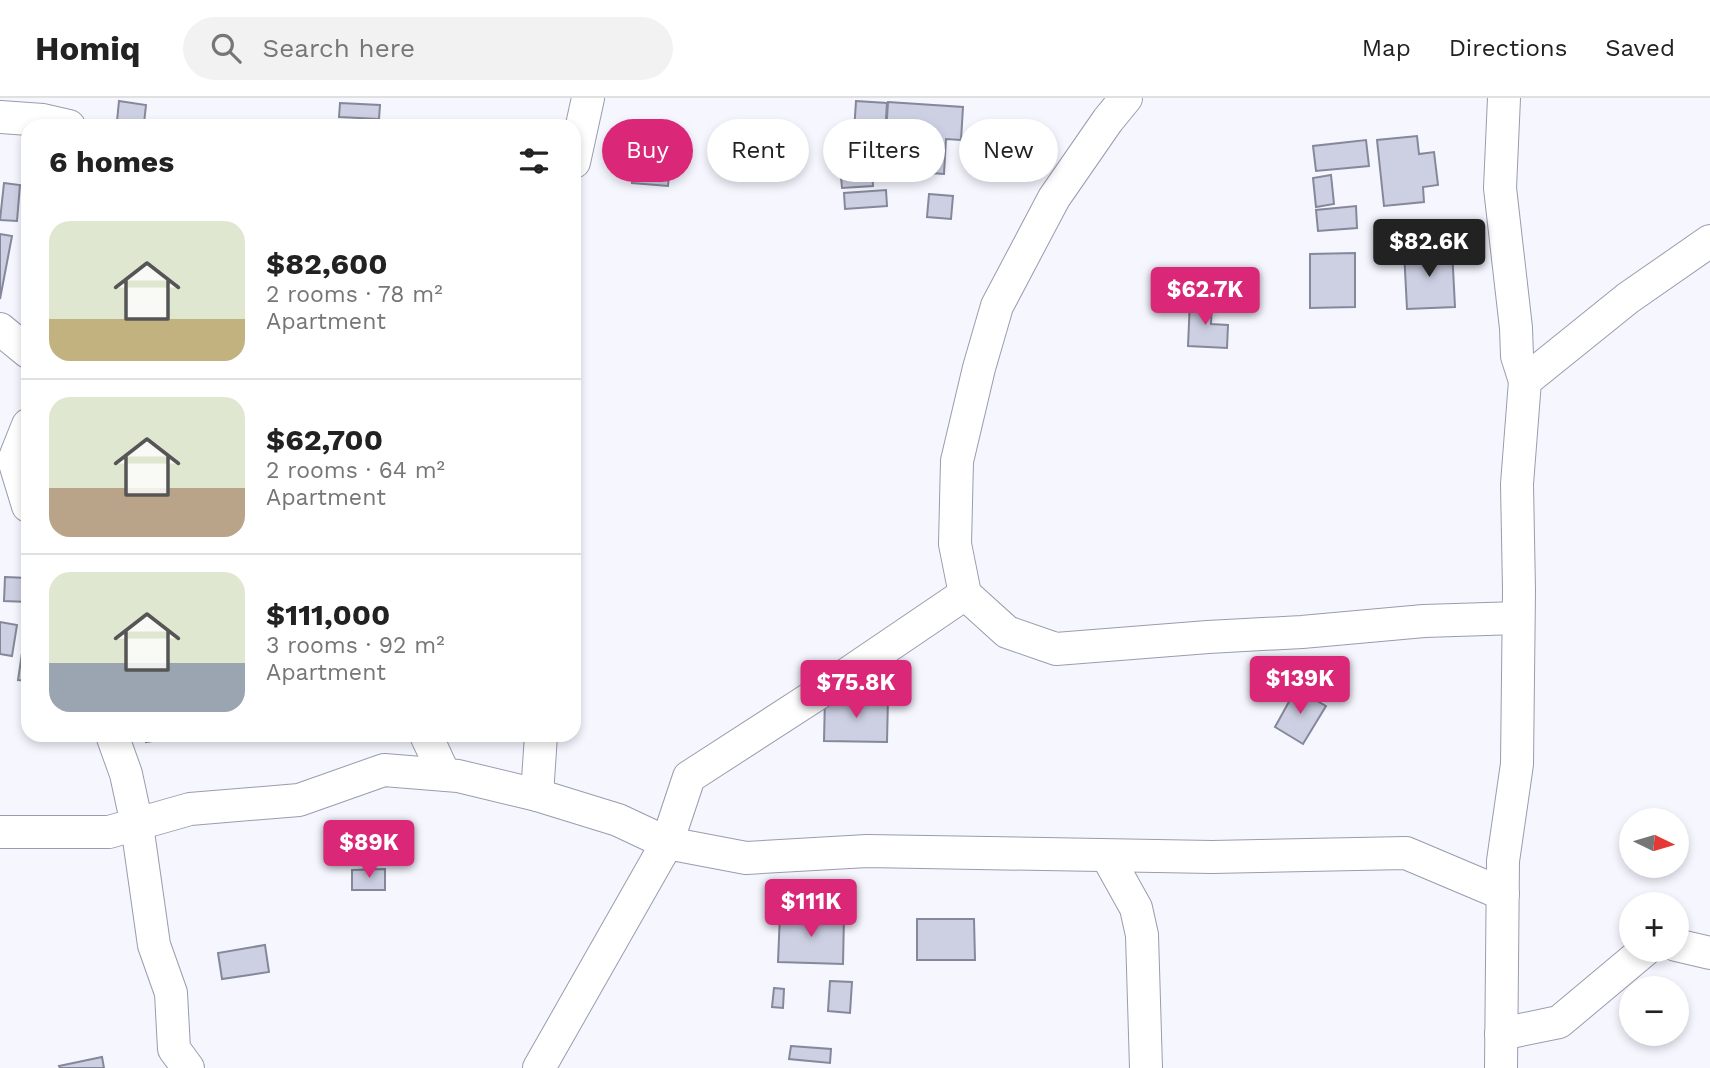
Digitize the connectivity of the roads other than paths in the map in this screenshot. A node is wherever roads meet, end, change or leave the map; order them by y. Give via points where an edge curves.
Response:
1 (587, 98) edge
2 (1126, 98) edge
3 (1504, 98) edge
4 (0, 117) edge
5 (29, 119) edge
6 (581, 128) edge
7 (1710, 240) edge
8 (0, 329) edge
9 (21, 346) edge
10 (1525, 381) junction
11 (21, 442) edge
12 (21, 483) edge
13 (965, 594) junction
14 (1518, 618) junction
15 (115, 742) edge
16 (429, 742) edge
17 (541, 742) edge
18 (444, 774) junction
19 (537, 795) junction
20 (137, 825) junction
21 (0, 832) edge
22 (667, 843) junction
23 (1107, 856) junction
24 (1503, 894) junction
25 (1689, 948) edge
26 (1710, 953) edge
27 (1631, 962) edge
28 (1501, 1034) junction
29 (188, 1068) edge
30 (539, 1068) edge
31 (1146, 1068) edge
32 (1501, 1068) edge

1 - 6 street
2 - 13 street via 1054,198 997,306 957,461 955,544
3 - 10 street via 1500,188 1517,356
4 - 5 street
7 - 10 street via 1628,298
8 - 9 street
10 - 14 street via 1517,484
11 - 12 street via 14,460
13 - 14 street via 1007,632 1056,649
13 - 22 street via 689,776
14 - 24 street via 1517,764 1503,861
15 - 20 street
16 - 18 street
17 - 19 street
18 - 19 street
18 - 20 street via 384,771 299,800 190,809
19 - 22 street via 618,820
20 - 21 street via 109,832
20 - 29 street via 154,945 171,993 174,1049
22 - 23 street via 746,858 867,851
22 - 30 street
23 - 24 street via 1406,853
23 - 31 street via 1136,908 1142,935
24 - 28 street
25 - 26 street
27 - 28 street via 1559,1022
28 - 32 street

